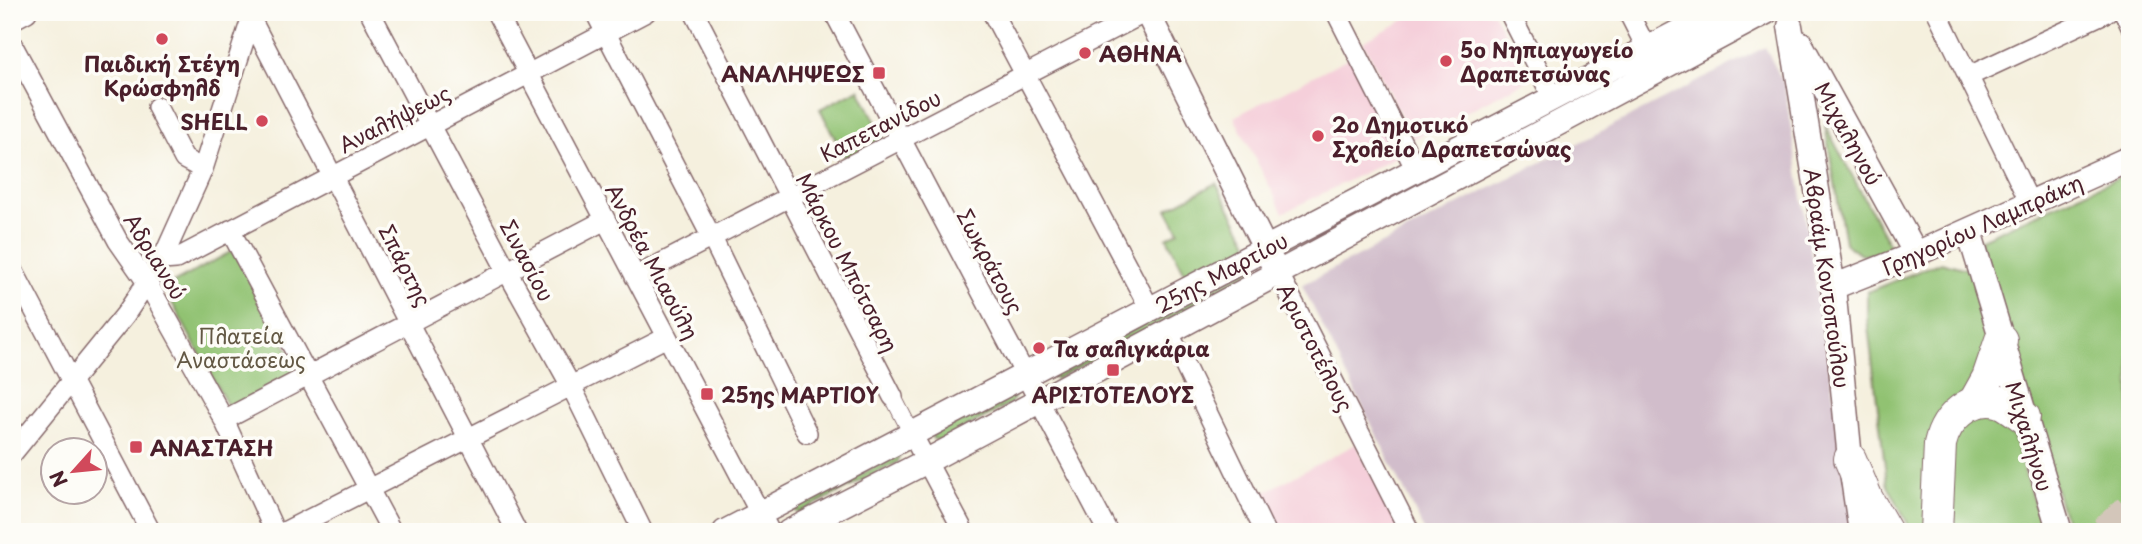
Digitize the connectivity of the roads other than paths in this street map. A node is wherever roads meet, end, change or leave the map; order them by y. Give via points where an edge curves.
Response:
1 (27, 12) edge
2 (370, 12) edge
3 (496, 12) edge
4 (595, 12) edge
5 (646, 12) edge
6 (694, 12) edge
7 (834, 12) edge
8 (992, 12) edge
9 (1147, 12) edge
10 (1336, 12) edge
11 (1509, 12) edge
12 (1628, 12) edge
13 (1717, 12) edge
14 (1766, 12) edge
15 (1937, 12) edge
16 (2106, 12) edge
17 (2124, 12) edge
18 (253, 17) edge
19 (1786, 19) edge
20 (12, 20) edge
21 (2130, 26) edge
22 (606, 34) junction
23 (12, 44) edge
24 (1647, 49) junction
25 (528, 75) junction
26 (1025, 75) junction
27 (1969, 76) junction
28 (1553, 98) junction
29 (157, 107) dead end
30 (431, 126) junction
31 (901, 139) junction
32 (2130, 158) edge
33 (203, 169) junction
34 (1416, 170) junction
35 (334, 175) junction
36 (789, 197) junction
37 (2030, 204) junction
38 (605, 220) junction
39 (230, 230) junction
40 (1969, 231) junction
41 (712, 238) junction
42 (1265, 249) junction
43 (1916, 254) junction
44 (162, 260) junction
45 (12, 268) edge
46 (507, 271) junction
47 (1278, 272) junction
48 (635, 277) junction
49 (148, 284) junction
50 (1833, 287) junction
51 (1150, 309) junction
52 (410, 322) junction
53 (1168, 331) junction
54 (667, 337) junction
55 (2001, 340) junction
56 (1026, 374) junction
57 (309, 376) junction
58 (72, 381) junction
59 (571, 386) junction
60 (893, 397) joint
61 (1037, 401) junction
62 (1974, 402) junction
63 (2024, 417) junction
64 (224, 421) junction
65 (807, 433) dead end
66 (912, 434) junction
67 (469, 438) junction
68 (12, 454) edge
69 (1850, 459) junction
70 (927, 461) junction
71 (370, 488) junction
72 (765, 523) edge
73 (1409, 531) edge
74 (151, 532) edge
75 (275, 532) edge
76 (284, 532) edge
77 (392, 532) edge
78 (517, 532) edge
79 (643, 532) edge
80 (725, 532) edge
81 (789, 532) edge
82 (964, 532) edge
83 (1108, 532) edge
84 (1265, 532) edge
85 (1861, 532) edge
86 (1886, 532) edge
87 (1936, 532) edge
88 (2060, 532) edge

1 - 20 street
2 - 30 street, Σινασίου
3 - 25 street, Ανδρέα Μιαούλη
4 - 22 street
5 - 22 street, Αναλήψεως
6 - 36 street, Μάρκου Μπότσαρη
7 - 31 street, Σωκράτους
8 - 26 street
9 - 26 street, Καπετανίδου
9 - 42 street, Αριστοτέλους
10 - 34 street
11 - 28 street
12 - 24 street
13 - 24 street, 25ης Μαρτίου
14 - 47 street, 25ης Μαρτίου
15 - 27 street
16 - 27 street
17 - 21 street
18 - 33 street
18 - 35 street, Σπάρτης
19 - 43 street, Μιχαληνού
19 - 50 street, Αβραάμ Κοντοπούλου
22 - 25 street, Αναλήψεως
22 - 41 street
23 - 49 street, Αδριανού via 118,241
24 - 28 street, 25ης Μαρτίου
25 - 30 street, Αναλήψεως
25 - 38 street, Ανδρέα Μιαούλη
26 - 31 street, Καπετανίδου
26 - 51 street
27 - 37 street
28 - 34 street, 25ης Μαρτίου
29 - 33 street via 184,159
30 - 35 street, Αναλήψεως
30 - 46 street, Σινασίου
31 - 36 street, Καπετανίδου
31 - 56 street, Σωκράτους
32 - 37 street, Γρηγορίου Λαμπράκη
33 - 44 street
34 - 42 street, 25ης Μαρτίου
35 - 39 street, Αναλήψεως
35 - 52 street, Σπάρτης
36 - 41 street, Καπετανίδου
36 - 60 street, Μάρκου Μπότσαρη
37 - 40 street, Γρηγορίου Λαμπράκη
38 - 46 street
38 - 48 street, Ανδρέα Μιαούλη
39 - 44 street, Αναλήψεως via 176,259
39 - 57 street
40 - 43 street, Γρηγορίου Λαμπράκη
40 - 55 street
41 - 48 street, Καπετανίδου
41 - 65 street
42 - 47 street, Αριστοτέλους
42 - 51 street, 25ης Μαρτίου
43 - 50 street, Γρηγορίου Λαμπράκη
44 - 49 street
45 - 58 street
46 - 52 street
46 - 59 street, Σινασίου
47 - 53 street, 25ης Μαρτίου
47 - 73 street, Αριστοτέλους
48 - 54 street, Ανδρέα Μιαούλη
49 - 58 street
49 - 64 street, Αδριανού
50 - 69 street, Αβραάμ Κοντοπούλου
51 - 56 street, 25ης Μαρτίου
52 - 57 street
52 - 67 street, Σπάρτης
53 - 61 street, 25ης Μαρτίου
53 - 84 street
54 - 59 street
54 - 72 street, Ανδρέα Μιαούλη
55 - 62 main road
55 - 63 street, Μιχαλήνου
56 - 61 street, Σωκράτους
56 - 66 street, 25ης Μαρτίου
57 - 64 street
57 - 71 street
58 - 68 street
58 - 74 street
59 - 67 street
59 - 79 street, Σινασίου
60 - 66 street, Μάρκου Μπότσαρη
61 - 70 street, 25ης Μαρτίου
61 - 83 street, Σωκράτους
62 - 63 main road via 2003,403
62 - 87 main road via 1943,431
63 - 88 street, Μιχαλήνου
64 - 75 street, Αδριανού
66 - 70 street, Μάρκου Μπότσαρη
66 - 72 street, 25ης Μαρτίου
67 - 71 street
67 - 78 street, Σπάρτης
69 - 85 street, Αβραάμ Κοντοπούλου
69 - 86 main road
70 - 81 street, 25ης Μαρτίου
70 - 82 street, Μάρκου Μπότσαρη
71 - 76 street
71 - 77 street
72 - 80 street, 25ης Μαρτίου

